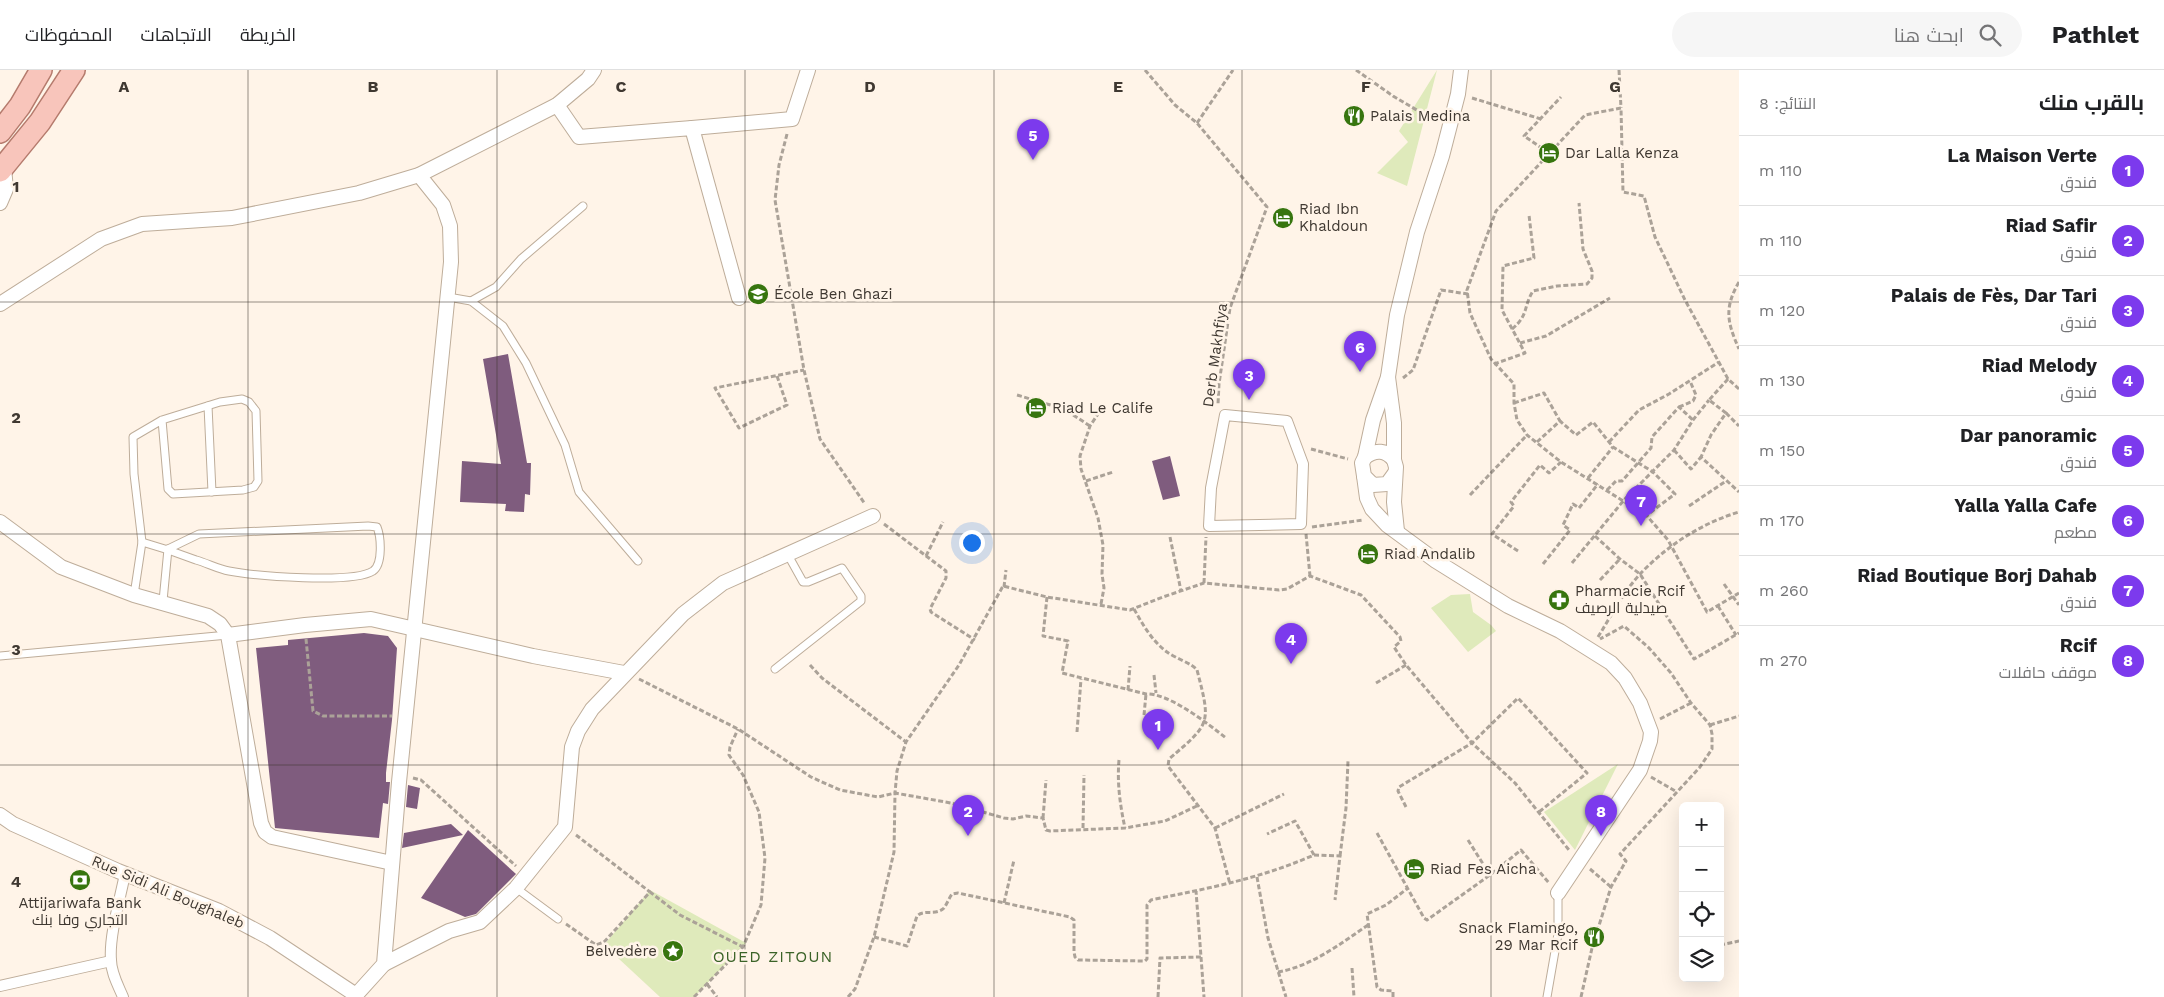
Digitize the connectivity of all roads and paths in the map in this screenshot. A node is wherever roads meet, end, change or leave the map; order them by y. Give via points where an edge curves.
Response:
1 (41, 70) edge
2 (74, 70) edge
3 (594, 70) edge
4 (808, 70) edge
5 (1145, 70) edge
6 (1233, 70) edge
7 (1356, 70) edge
8 (1461, 70) edge
9 (1619, 70) edge
10 (1458, 94) junction
11 (1561, 96) dead end
12 (557, 105) junction
13 (1621, 108) junction
14 (792, 119) junction
15 (1541, 119) junction
16 (1197, 123) junction
17 (692, 128) junction
18 (1449, 129) junction
19 (0, 132) edge
20 (1549, 153) junction
21 (1, 168) edge
22 (420, 175) junction
23 (0, 203) edge
24 (1580, 203) dead end
25 (583, 206) dead end
26 (1529, 215) dead end
27 (1739, 282) edge
28 (1468, 294) junction
29 (448, 298) junction
30 (739, 298) dead end
31 (1610, 298) dead end
32 (470, 301) junction
33 (0, 304) edge
34 (1512, 328) junction
35 (1520, 343) junction
36 (1739, 349) edge
37 (1719, 362) junction
38 (1494, 364) junction
39 (804, 370) junction
40 (777, 376) junction
41 (1388, 377) junction
42 (1728, 379) junction
43 (1690, 381) junction
44 (1739, 389) edge
45 (1017, 396) dead end
46 (1709, 400) junction
47 (1514, 402) junction
48 (208, 406) junction
49 (1679, 407) junction
50 (1102, 408) dead end
51 (1218, 409) dead end
52 (1726, 413) junction
53 (162, 420) junction
54 (1693, 420) junction
55 (1560, 421) junction
56 (1090, 426) junction
57 (1739, 426) edge
58 (1527, 435) junction
59 (1537, 442) junction
60 (1609, 442) junction
61 (1613, 447) junction
62 (1674, 450) junction
63 (1365, 457) junction
64 (1701, 457) junction
65 (1561, 462) junction
66 (1638, 462) junction
67 (1395, 467) junction
68 (1113, 472) dead end
69 (1653, 472) junction
70 (1364, 476) junction
71 (1588, 478) junction
72 (1726, 481) junction
73 (1086, 482) junction
74 (1598, 484) junction
75 (1608, 490) junction
76 (212, 492) junction
77 (1739, 492) edge
78 (1470, 495) dead end
79 (1624, 500) junction
80 (1690, 506) dead end
81 (1739, 512) edge
82 (873, 516) junction
83 (1647, 516) junction
84 (0, 522) edge
85 (943, 522) dead end
86 (1273, 525) joint
87 (1306, 528) dead end
88 (1207, 531) dead end
89 (1397, 531) junction
90 (1170, 536) dead end
91 (1595, 536) junction
92 (142, 542) junction
93 (1671, 546) junction
94 (168, 549) junction
95 (1518, 551) dead end
96 (788, 555) junction
97 (926, 556) junction
98 (1620, 559) junction
99 (638, 561) dead end
100 (1572, 563) dead end
101 (1543, 564) dead end
102 (1006, 570) dead end
103 (1640, 574) junction
104 (1310, 576) junction
105 (1600, 580) dead end
106 (1204, 584) junction
107 (1724, 584) dead end
108 (1004, 587) junction
109 (1181, 591) junction
110 (1739, 593) edge
111 (134, 595) junction
112 (1047, 597) junction
113 (1733, 597) junction
114 (163, 601) junction
115 (1101, 604) junction
116 (1739, 604) edge
117 (1718, 606) junction
118 (1134, 609) junction
119 (305, 625) junction
120 (414, 631) junction
121 (1737, 634) edge
122 (228, 635) junction
123 (975, 640) junction
124 (0, 656) edge
125 (1406, 665) junction
126 (810, 666) dead end
127 (1130, 666) dead end
128 (775, 669) dead end
129 (624, 673) junction
130 (1154, 675) dead end
131 (1082, 679) junction
132 (1376, 683) dead end
133 (1128, 690) junction
134 (1156, 693) junction
135 (1146, 694) junction
136 (1691, 703) junction
137 (1144, 715) dead end
138 (405, 716) junction
139 (1739, 716) edge
140 (1205, 722) junction
141 (1649, 724) junction
142 (1710, 725) junction
143 (738, 729) junction
144 (1077, 732) dead end
145 (1226, 738) dead end
146 (906, 742) junction
147 (1472, 743) junction
148 (1119, 760) dead end
149 (1348, 761) dead end
150 (1640, 770) junction
151 (400, 773) junction
152 (1084, 775) dead end
153 (1046, 780) dead end
154 (1676, 792) junction
155 (895, 794) junction
156 (1284, 794) dead end
157 (1199, 805) junction
158 (1406, 807) dead end
159 (1539, 812) junction
160 (0, 815) edge
161 (1043, 818) junction
162 (566, 827) junction
163 (1083, 828) junction
164 (1125, 828) junction
165 (1215, 828) junction
166 (1377, 833) dead end
167 (1268, 834) dead end
168 (1468, 840) dead end
169 (1314, 855) junction
170 (1340, 856) junction
171 (1014, 860) dead end
172 (1580, 860) junction
173 (392, 863) junction
174 (125, 874) junction
175 (526, 875) junction
176 (1490, 875) junction
177 (1257, 877) junction
178 (1230, 884) junction
179 (1610, 887) junction
180 (516, 888) junction
181 (1408, 888) junction
182 (1196, 891) junction
183 (650, 892) junction
184 (1558, 893) junction
185 (1335, 900) dead end
186 (1004, 903) junction
187 (558, 918) joint
188 (1368, 925) junction
189 (874, 937) junction
190 (1739, 941) edge
191 (1724, 944) edge
192 (743, 947) junction
193 (1201, 957) junction
194 (110, 961) junction
195 (384, 964) junction
196 (1352, 968) dead end
197 (1278, 972) junction
198 (707, 984) junction
199 (0, 986) edge
200 (356, 996) edge
201 (123, 997) edge
202 (694, 997) edge
203 (717, 997) edge
204 (848, 997) edge
205 (1158, 997) edge
206 (1204, 997) edge
207 (1286, 997) edge
208 (1354, 997) edge
209 (1393, 997) edge
210 (1547, 997) edge
211 (1581, 997) edge

1 - 19 main road
2 - 21 main road via 40,122
3 - 12 street
4 - 14 street
5 - 16 path via 1175,106
6 - 16 path
7 - 18 path
8 - 10 street
9 - 13 path
10 - 15 path
10 - 18 street
11 - 15 path
12 - 17 street via 579,137
12 - 22 street
13 - 20 path via 1585,115
13 - 37 path via 1624,192 1644,196 1655,237
14 - 17 street
14 - 39 path via 779,165 776,200
15 - 20 path via 1524,136
16 - 51 path, Derb Makhfiya via 1267,207 1230,308
17 - 30 street
18 - 41 street via 1417,232
20 - 28 path via 1496,211
21 - 23 street via 6,189
22 - 29 street via 443,205 450,226
22 - 33 street via 359,193 232,218 142,224 101,239
24 - 34 path via 1583,250 1592,278 1587,284 1534,292 1528,300 1525,315
25 - 32 lane via 521,259 496,287
26 - 34 path via 1534,258 1503,266 1502,310
27 - 36 path via 1731,296 1728,326
28 - 38 path via 1472,320
28 - 41 path via 1441,290 1413,370 1403,377
29 - 32 lane
29 - 120 street
31 - 35 path via 1546,336
32 - 99 lane via 503,326 526,363 565,446 578,492
34 - 35 path
35 - 38 path via 1525,353
37 - 42 path
37 - 43 path
38 - 47 path via 1514,384
39 - 40 path
39 - 82 path via 820,439
40 - 40 path via 715,388 739,428 787,404
41 - 63 street via 1373,420
41 - 67 street
42 - 44 path
42 - 46 path
43 - 49 path via 1696,395 1693,402
43 - 60 path via 1639,410
45 - 56 path via 1064,409
46 - 52 path
46 - 54 path
47 - 55 path via 1544,392
47 - 58 path via 1517,420
48 - 53 lane
48 - 76 lane
48 - 76 lane via 242,399 256,411 258,481 254,487 243,490
49 - 54 path
49 - 66 path via 1652,437 1651,448
50 - 56 path
52 - 57 path
52 - 64 path
53 - 76 lane via 168,489 173,494
53 - 92 lane via 133,437 134,483
54 - 62 path
55 - 59 path
55 - 60 path via 1576,435 1593,422
56 - 73 path via 1080,456
58 - 59 path
58 - 78 path
59 - 65 path
60 - 61 path
61 - 66 path
61 - 71 path
62 - 64 path via 1691,469
62 - 69 path
63 - 67 street via 1377,451 1390,455
63 - 70 street
64 - 72 path
65 - 71 path
65 - 95 path via 1549,473 1540,465 1511,502 1514,506 1492,534
66 - 69 path
66 - 75 path via 1622,481 1616,481
67 - 70 street via 1387,484 1368,482
67 - 89 street
68 - 73 path
69 - 79 path
69 - 83 path via 1675,494
70 - 89 street via 1372,509 1387,526
71 - 74 path
72 - 77 path
72 - 80 path
73 - 115 path via 1103,545
74 - 75 path
74 - 101 path via 1579,508 1573,504 1563,525 1570,530
75 - 79 path
79 - 83 path
79 - 91 path
81 - 93 path via 1718,518
82 - 96 street
82 - 97 path
83 - 93 path
84 - 111 street via 61,567
85 - 97 path
86 - 86 street via 1209,526 1211,488 1225,415 1287,421 1303,464 1301,524
87 - 104 path
88 - 106 path
89 - 141 street via 1436,561 1508,606 1560,631 1612,663 1625,678
90 - 109 path
91 - 98 path
91 - 100 path
92 - 94 lane
92 - 111 lane
93 - 103 path
93 - 117 path via 1707,612
94 - 94 lane via 227,571 288,578 334,578 366,573 376,568 381,552 377,528 368,526 199,534
94 - 114 lane
96 - 128 lane via 803,582 842,568 861,601
96 - 129 street via 723,583 683,614
97 - 123 path via 947,574 931,612
98 - 103 path
98 - 105 path
102 - 108 path
103 - 121 path via 1694,659
103 - 136 path via 1594,643 1624,626 1671,673
104 - 106 path via 1279,590
104 - 125 path via 1361,595 1400,637 1395,649
106 - 109 path
107 - 113 path
108 - 112 path
108 - 123 path
109 - 118 path
110 - 113 path
111 - 114 street
112 - 115 path
112 - 131 path via 1043,636 1068,641 1062,673
113 - 116 path
113 - 117 path
114 - 122 street via 208,616
115 - 118 path
117 - 121 path
118 - 140 path via 1159,646 1196,667 1206,705
119 - 120 street via 371,619
119 - 122 street
119 - 138 path via 312,711 323,716
120 - 129 street
120 - 138 street
122 - 124 lane
122 - 173 street via 265,832 272,837
123 - 146 path
125 - 132 path
125 - 147 path
126 - 146 path
127 - 133 path
129 - 143 path
129 - 162 street via 592,709 578,731 572,747
130 - 134 path
131 - 133 path
131 - 144 path
133 - 135 path
134 - 135 path
134 - 140 path
135 - 137 path
136 - 141 path
136 - 142 path
138 - 151 street
139 - 142 path
140 - 145 path
140 - 157 path via 1168,762
141 - 150 street via 1650,742
142 - 154 path via 1712,749
143 - 155 path via 811,777 840,790 878,797
143 - 192 path via 729,756 743,775 759,812 765,858 761,905
146 - 155 path via 897,771
147 - 158 path via 1399,787
147 - 159 path via 1515,783
147 - 159 path via 1518,698 1587,774
148 - 164 path via 1118,788
149 - 170 path
150 - 154 path
150 - 172 street
151 - 173 street
151 - 175 path via 421,780
152 - 163 path
153 - 161 path
154 - 179 path via 1620,854 1626,861
155 - 161 path via 952,803 1004,818
155 - 189 path via 894,852
156 - 165 path
157 - 164 path via 1165,821
157 - 165 path
159 - 172 path
160 - 174 street, Rue Sidi Ali Boughaleb via 13,824
161 - 163 path via 1046,830
162 - 175 street
162 - 183 path
163 - 164 path
165 - 178 path
166 - 181 path
167 - 169 path via 1295,820
168 - 176 path
169 - 170 path
169 - 177 path
170 - 185 path
171 - 186 path
172 - 179 path
172 - 184 street
173 - 195 street
174 - 194 street
174 - 200 street, Rue Sidi Ali Boughaleb via 220,911 270,938
175 - 180 street
176 - 181 path via 1427,920
176 - 184 path via 1521,850
177 - 178 path
177 - 197 path
178 - 182 path
179 - 211 path
180 - 187 lane
180 - 195 street via 480,922 449,931
181 - 188 path via 1386,905 1367,914
182 - 186 path via 1147,902 1147,959 1140,962 1078,960 1074,957 1074,920
182 - 193 path
183 - 187 path via 600,944 596,945
183 - 192 path via 680,915
184 - 210 lane via 1558,934
186 - 189 path via 952,894 944,908 920,912 916,916 907,946
188 - 197 path via 1297,968
188 - 209 path via 1377,987 1393,991
189 - 204 path via 855,989
190 - 191 path
192 - 198 path
193 - 205 path via 1160,958
193 - 206 path
194 - 199 street
194 - 201 street
195 - 200 street
196 - 208 path
197 - 207 path
198 - 202 path
198 - 203 path

